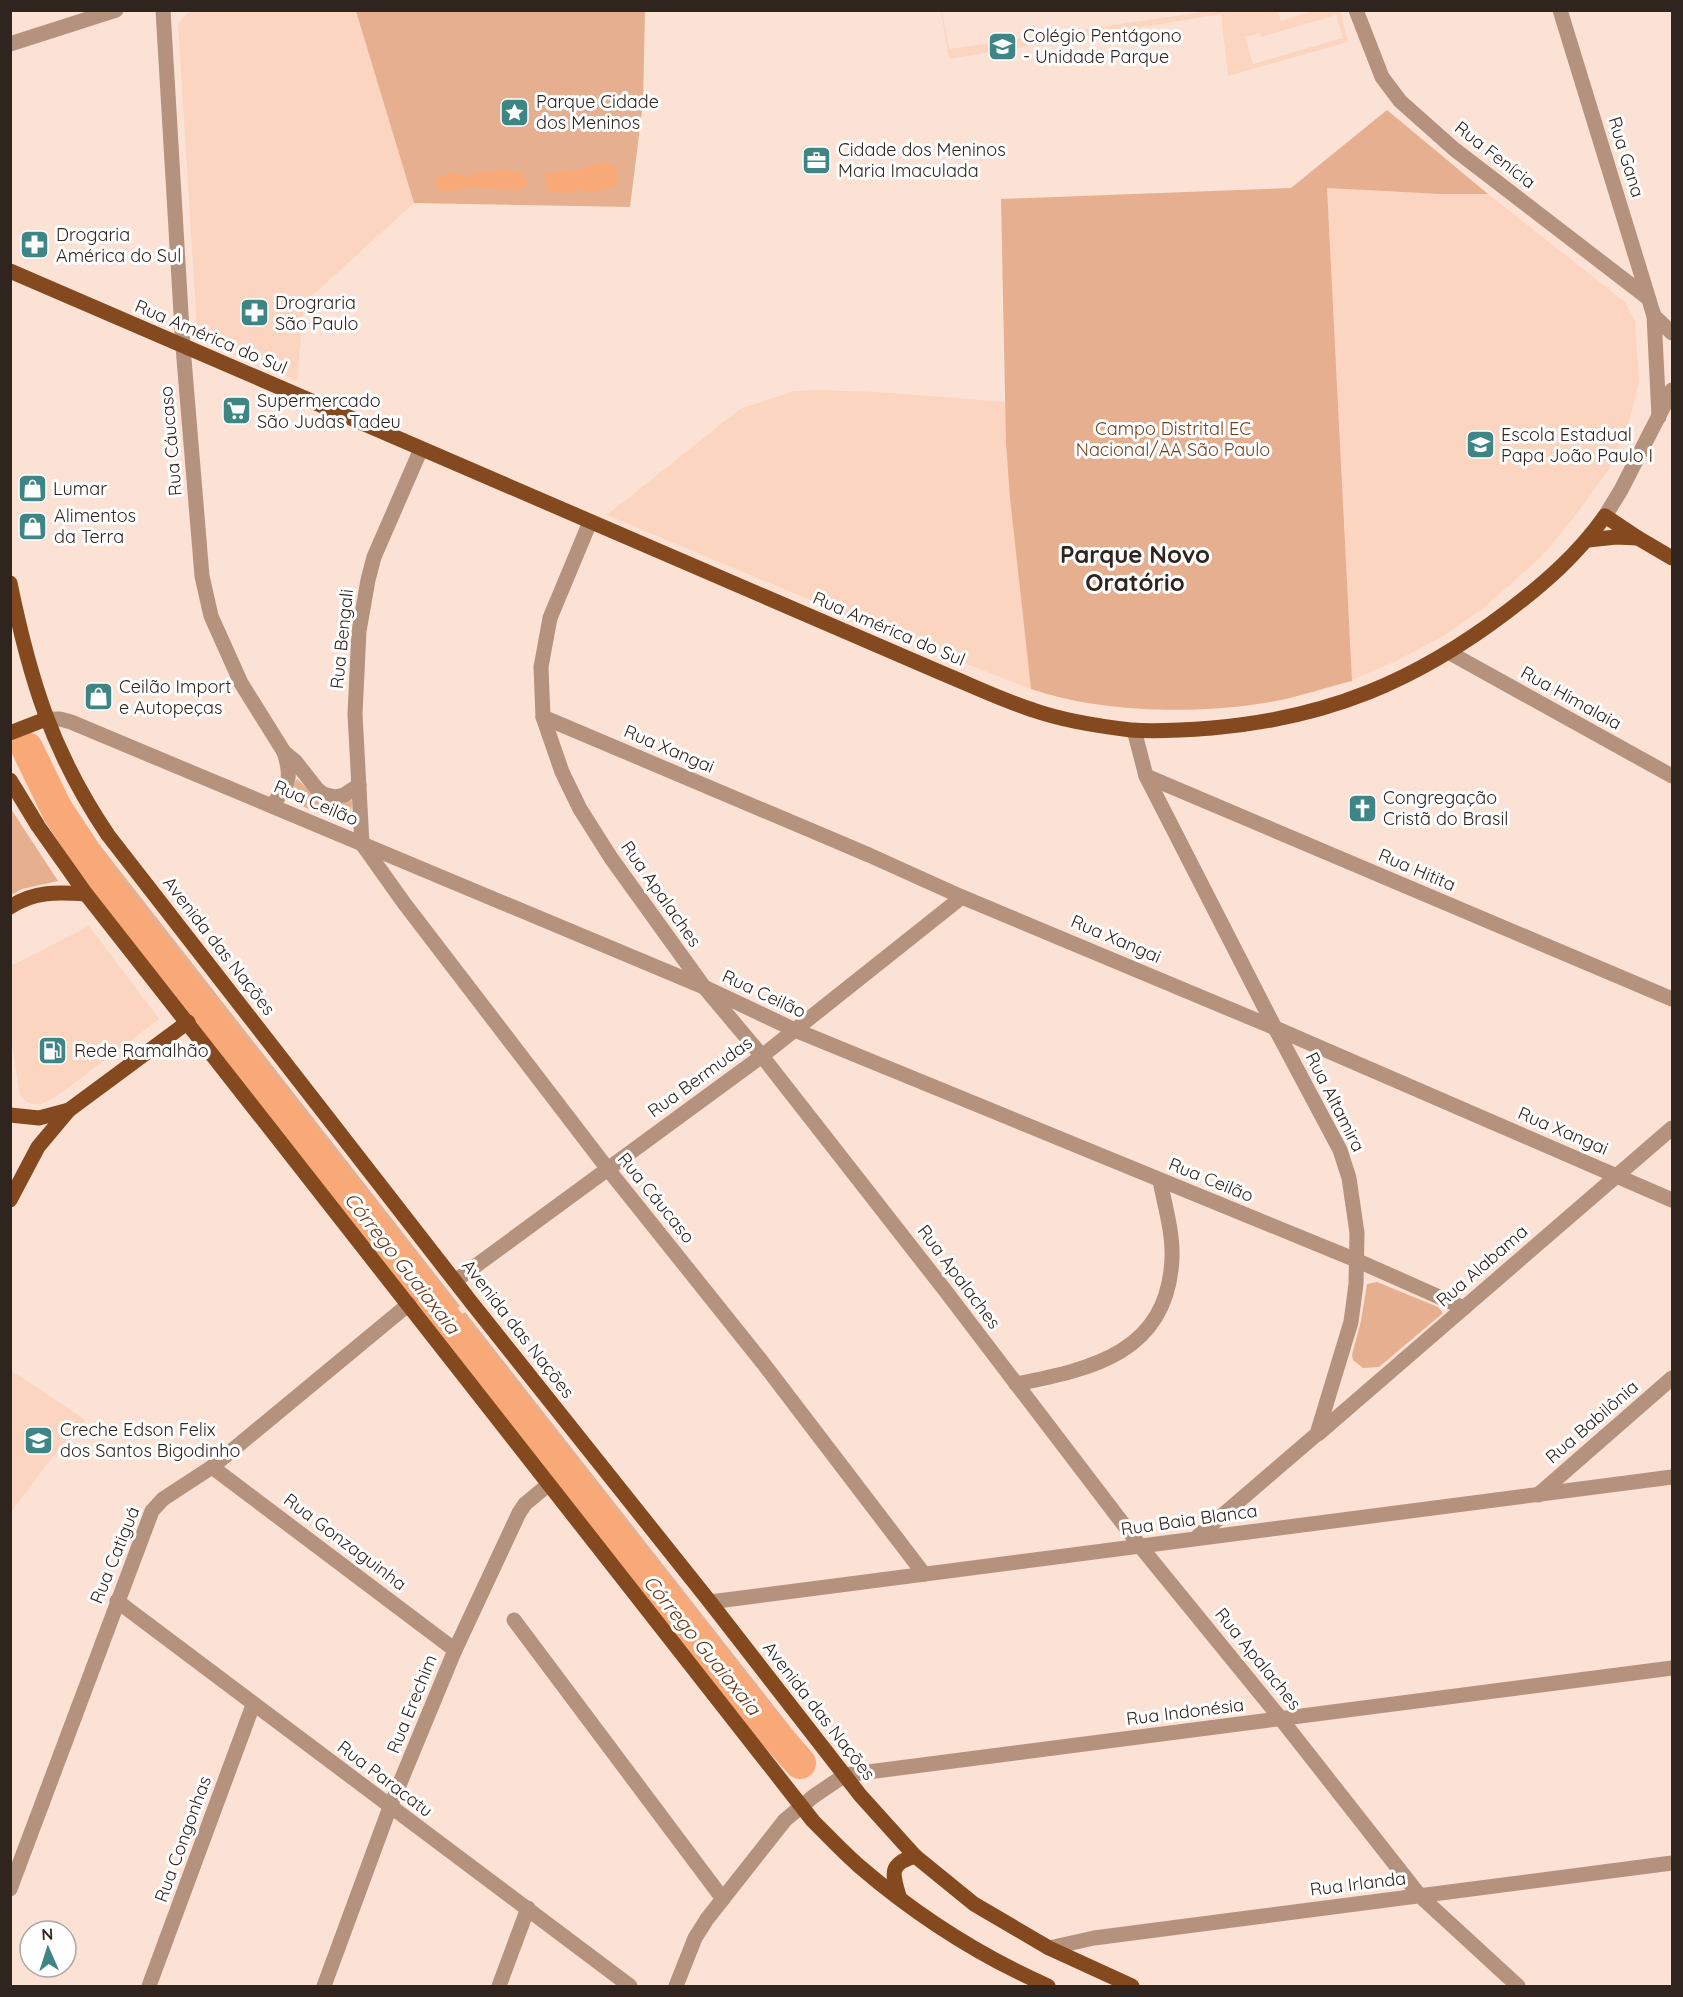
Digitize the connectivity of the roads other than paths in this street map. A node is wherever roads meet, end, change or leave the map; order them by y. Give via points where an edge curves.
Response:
1 (116, 10) edge
2 (163, 10) edge
3 (1356, 10) edge
4 (1560, 10) edge
5 (10, 44) edge
6 (10, 271) edge
7 (1648, 298) junction
8 (1654, 316) junction
9 (1672, 333) edge
10 (183, 347) junction
11 (1672, 390) edge
12 (1659, 417) junction
13 (421, 449) junction
14 (1605, 516) junction
15 (590, 522) junction
16 (1638, 538) junction
17 (1588, 540) junction
18 (1672, 558) edge
19 (10, 583) edge
20 (1450, 653) junction
21 (543, 717) junction
22 (46, 719) junction
23 (1134, 730) junction
24 (10, 734) edge
25 (284, 752) junction
26 (1146, 776) junction
27 (1672, 776) edge
28 (10, 780) edge
29 (359, 785) junction
30 (272, 806) junction
31 (362, 844) junction
32 (86, 894) junction
33 (962, 897) junction
34 (10, 907) edge
35 (704, 987) junction
36 (1672, 999) edge
37 (188, 1022) junction
38 (1275, 1028) junction
39 (795, 1030) junction
40 (762, 1056) junction
41 (69, 1110) junction
42 (10, 1115) edge
43 (1672, 1128) edge
44 (607, 1168) junction
45 (1616, 1176) junction
46 (1160, 1181) junction
47 (10, 1200) edge
48 (1672, 1200) edge
49 (1356, 1260) junction
50 (454, 1281) junction
51 (409, 1304) junction
52 (1464, 1308) junction
53 (1672, 1378) edge
54 (1016, 1384) junction
55 (1317, 1434) junction
56 (212, 1467) junction
57 (1672, 1477) edge
58 (548, 1485) junction
59 (1538, 1494) junction
60 (1196, 1538) junction
61 (1140, 1546) junction
62 (924, 1574) junction
63 (117, 1601) junction
64 (710, 1602) junction
65 (514, 1620) dead end
66 (455, 1650) junction
67 (1672, 1668) edge
68 (253, 1705) junction
69 (1281, 1719) junction
70 (845, 1775) junction
71 (801, 1806) junction
72 (390, 1808) junction
73 (915, 1856) junction
74 (1672, 1863) edge
75 (10, 1889) edge
76 (899, 1896) junction
77 (1420, 1896) junction
78 (723, 1899) junction
79 (528, 1908) junction
80 (1049, 1948) junction
81 (149, 1986) edge
82 (324, 1986) edge
83 (500, 1986) edge
84 (630, 1986) edge
85 (676, 1986) edge
86 (1048, 1986) edge
87 (1132, 1986) edge
88 (1518, 1986) edge

1 - 5 street
2 - 10 street, Rua Cáucaso
3 - 7 street, Rua Fenícia via 1382,77 1400,101 1454,149
4 - 7 street, Rua Gana
6 - 10 main road, Rua América do Sul
7 - 8 street, Rua Gana
8 - 9 street, Rua Gana
8 - 12 street, Rua Gana
10 - 13 main road, Rua América do Sul
10 - 25 street, Rua Cáucaso via 202,576 211,616 241,683
11 - 12 street, Rua América do Sul
12 - 14 street, Rua América do Sul
13 - 15 main road, Rua América do Sul
13 - 29 street, Rua Bengali via 375,557 363,604 355,688
14 - 16 main road
14 - 17 main road, Rua América do Sul
15 - 21 street, Rua Apalaches via 547,630 541,667
15 - 23 main road, Rua América do Sul via 1030,710
16 - 17 main road
16 - 18 main road
17 - 20 main road, Rua América do Sul via 1539,587
19 - 22 main road, Avenida das Nações
20 - 23 main road, Rua América do Sul via 1401,679 1314,711 1229,726
20 - 27 street, Rua Himalaia
21 - 33 street, Rua Xangai
21 - 35 street, Rua Apalaches via 580,809
22 - 24 main road
22 - 30 street, Rua Ceilão via 71,722
22 - 50 main road, Avenida das Nações via 75,781 108,835
23 - 26 street, Rua Altamira
25 - 29 street, Rua Cáucaso via 323,794 344,795
25 - 30 street via 289,778
26 - 36 street, Rua Hitita
26 - 38 street, Rua Altamira
28 - 32 main road
29 - 31 street, Rua Bengali
30 - 31 street, Rua Ceilão
31 - 35 street, Rua Ceilão
31 - 44 street, Rua Cáucaso
32 - 34 main road via 36,894
32 - 37 main road
33 - 38 street, Rua Xangai
33 - 39 street, Rua Bermudas
35 - 39 street, Rua Ceilão
35 - 40 street, Rua Apalaches
37 - 41 main road
37 - 51 main road
38 - 45 street, Rua Xangai
38 - 49 street, Rua Altamira via 1340,1150 1353,1203
39 - 40 street, Rua Bermudas
39 - 46 street, Rua Ceilão
40 - 44 street, Rua Bermudas
40 - 54 street, Rua Apalaches
41 - 42 main road via 39,1118
41 - 47 main road via 38,1148
43 - 45 street, Rua Alabama
44 - 50 street, Rua Bermudas
44 - 62 street, Rua Cáucaso
45 - 48 street, Rua Xangai
45 - 52 street, Rua Alabama
46 - 49 street, Rua Ceilão
46 - 54 street via 1172,1257 1165,1298 1155,1318 1130,1347 1115,1356 1076,1371
49 - 52 street, Rua Ceilão
49 - 55 street, Rua Altamira via 1351,1322
50 - 64 main road, Avenida das Nações
51 - 56 street, Rua Catiguá
51 - 58 main road
52 - 55 street, Rua Alabama
53 - 59 street, Rua Babilônia
54 - 61 street, Rua Apalaches
55 - 60 street
56 - 63 street, Rua Catiguá via 163,1499 152,1511
56 - 66 street, Rua Gonzaguinha
57 - 59 street, Rua Baia Blanca
58 - 66 street, Rua Erechim via 519,1513
58 - 71 main road
59 - 60 street, Rua Baia Blanca
60 - 61 street, Rua Baia Blanca
61 - 62 street, Rua Baia Blanca
61 - 69 street, Rua Apalaches
62 - 64 street, Rua Baia Blanca
63 - 68 street, Rua Paracatu
63 - 75 street, Rua Catiguá
64 - 70 main road, Avenida das Nações
65 - 78 street
66 - 72 street, Rua Erechim
67 - 69 street, Rua Indonésia
68 - 72 street, Rua Paracatu
68 - 81 street, Rua Congonhas
69 - 70 street, Rua Indonésia
69 - 77 street, Rua Apalaches
70 - 71 street
70 - 73 main road, Avenida das Nações
71 - 76 main road via 857,1864
71 - 78 street via 785,1820
72 - 79 street, Rua Paracatu
72 - 82 street, Rua Erechim
73 - 76 main road via 895,1867
73 - 80 main road, Avenida das Nações via 974,1904
74 - 77 street, Rua Irlanda
76 - 86 main road via 968,1945
77 - 80 street, Rua Irlanda via 1094,1938
77 - 88 street, Rua Apalaches
78 - 85 street via 695,1938
79 - 83 street
79 - 84 street, Rua Paracatu
80 - 87 main road, Avenida das Nações

